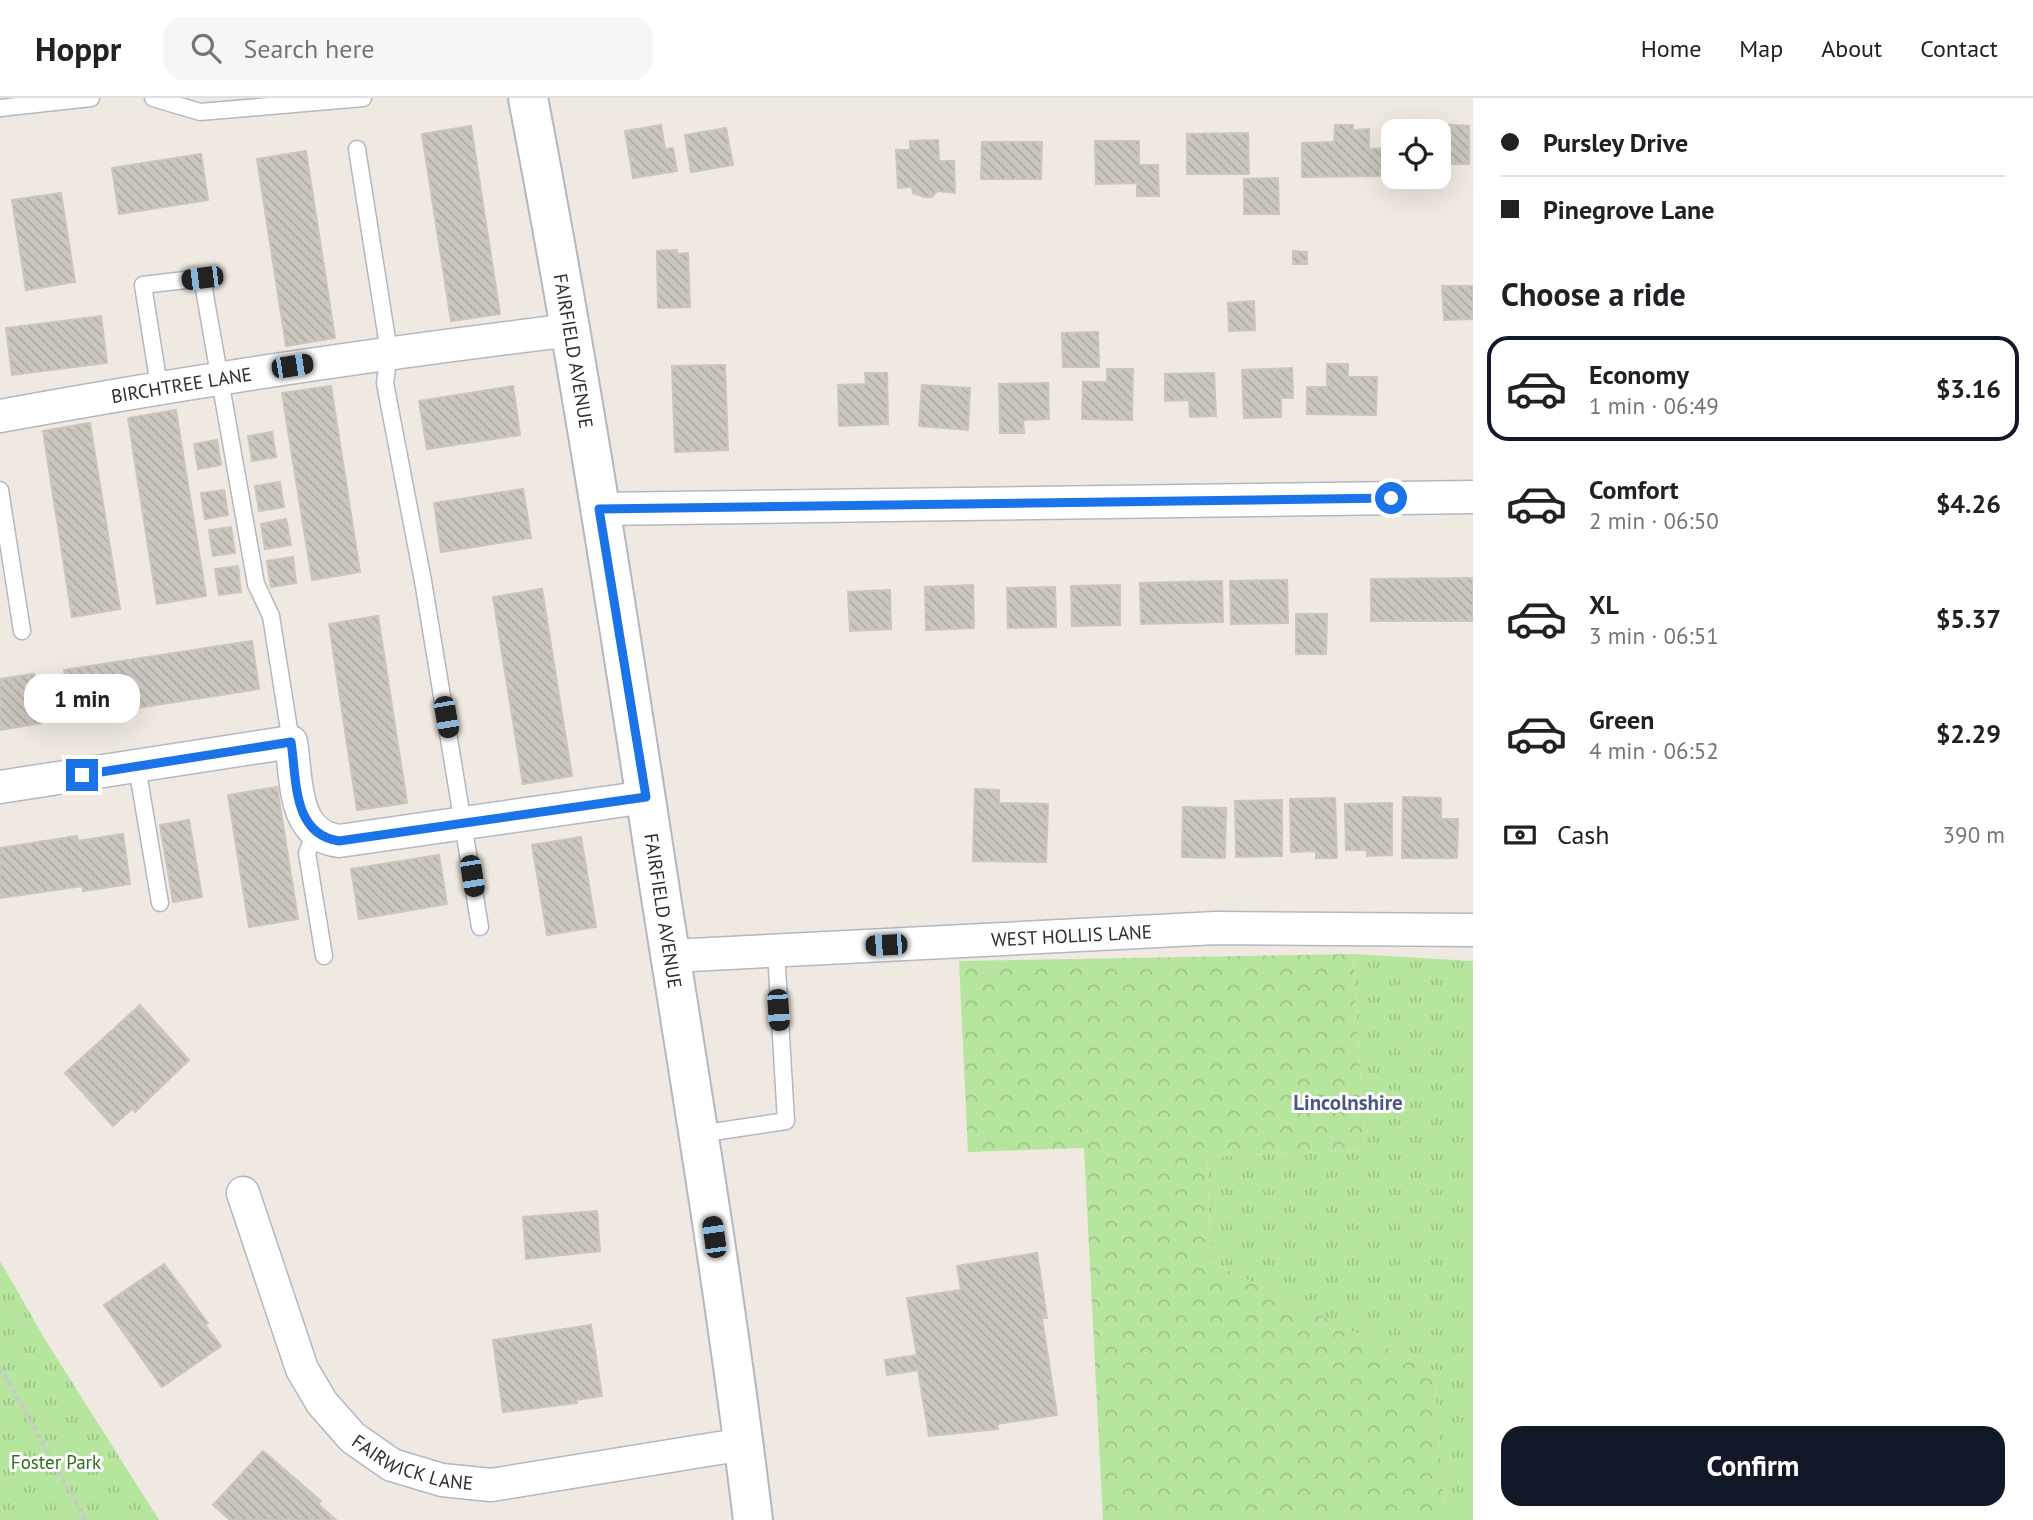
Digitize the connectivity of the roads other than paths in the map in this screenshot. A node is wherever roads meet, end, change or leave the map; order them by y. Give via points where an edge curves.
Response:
1 (91, 98) edge
2 (153, 98) edge
3 (363, 98) edge
4 (528, 98) edge
5 (8, 104) edge
6 (357, 149) dead end
7 (572, 330) junction
8 (389, 352) junction
9 (219, 377) junction
10 (159, 386) junction
11 (0, 416) edge
12 (0, 490) edge
13 (1473, 497) edge
14 (599, 509) junction
15 (22, 631) dead end
16 (291, 742) junction
17 (137, 767) junction
18 (0, 787) edge
19 (646, 797) junction
20 (464, 825) junction
21 (315, 833) junction
22 (160, 903) dead end
23 (480, 927) dead end
24 (1473, 930) edge
25 (776, 951) junction
26 (324, 956) dead end
27 (671, 956) junction
28 (699, 1134) junction
29 (243, 1193) dead end
30 (744, 1444) junction
31 (753, 1520) edge

1 - 5 lane
2 - 3 lane via 200,112
4 - 7 main road, FAIRFIELD AVENUE
6 - 8 lane
7 - 8 street, BIRCHTREE LANE
7 - 14 main road, FAIRFIELD AVENUE
8 - 9 street, BIRCHTREE LANE
8 - 20 lane via 385,383
9 - 10 street, BIRCHTREE LANE
9 - 10 lane via 202,278 144,285
9 - 16 lane via 256,584 271,617
10 - 11 street, BIRCHTREE LANE
12 - 15 lane
13 - 14 street
14 - 19 main road, FAIRFIELD AVENUE
16 - 17 street
16 - 21 street via 302,817
17 - 18 street
17 - 22 lane
19 - 20 street
19 - 27 main road, FAIRFIELD AVENUE
20 - 21 street via 339,841
20 - 23 lane
21 - 26 lane via 307,853
24 - 25 street, WEST HOLLIS LANE via 1216,928
25 - 27 street, WEST HOLLIS LANE
25 - 28 lane via 786,1121
27 - 28 main road, FAIRFIELD AVENUE
28 - 30 main road, FAIRFIELD AVENUE
29 - 30 street, FAIRWICK LANE via 302,1369 322,1403 353,1438 392,1465 442,1480 491,1485
30 - 31 main road, FAIRFIELD AVENUE

